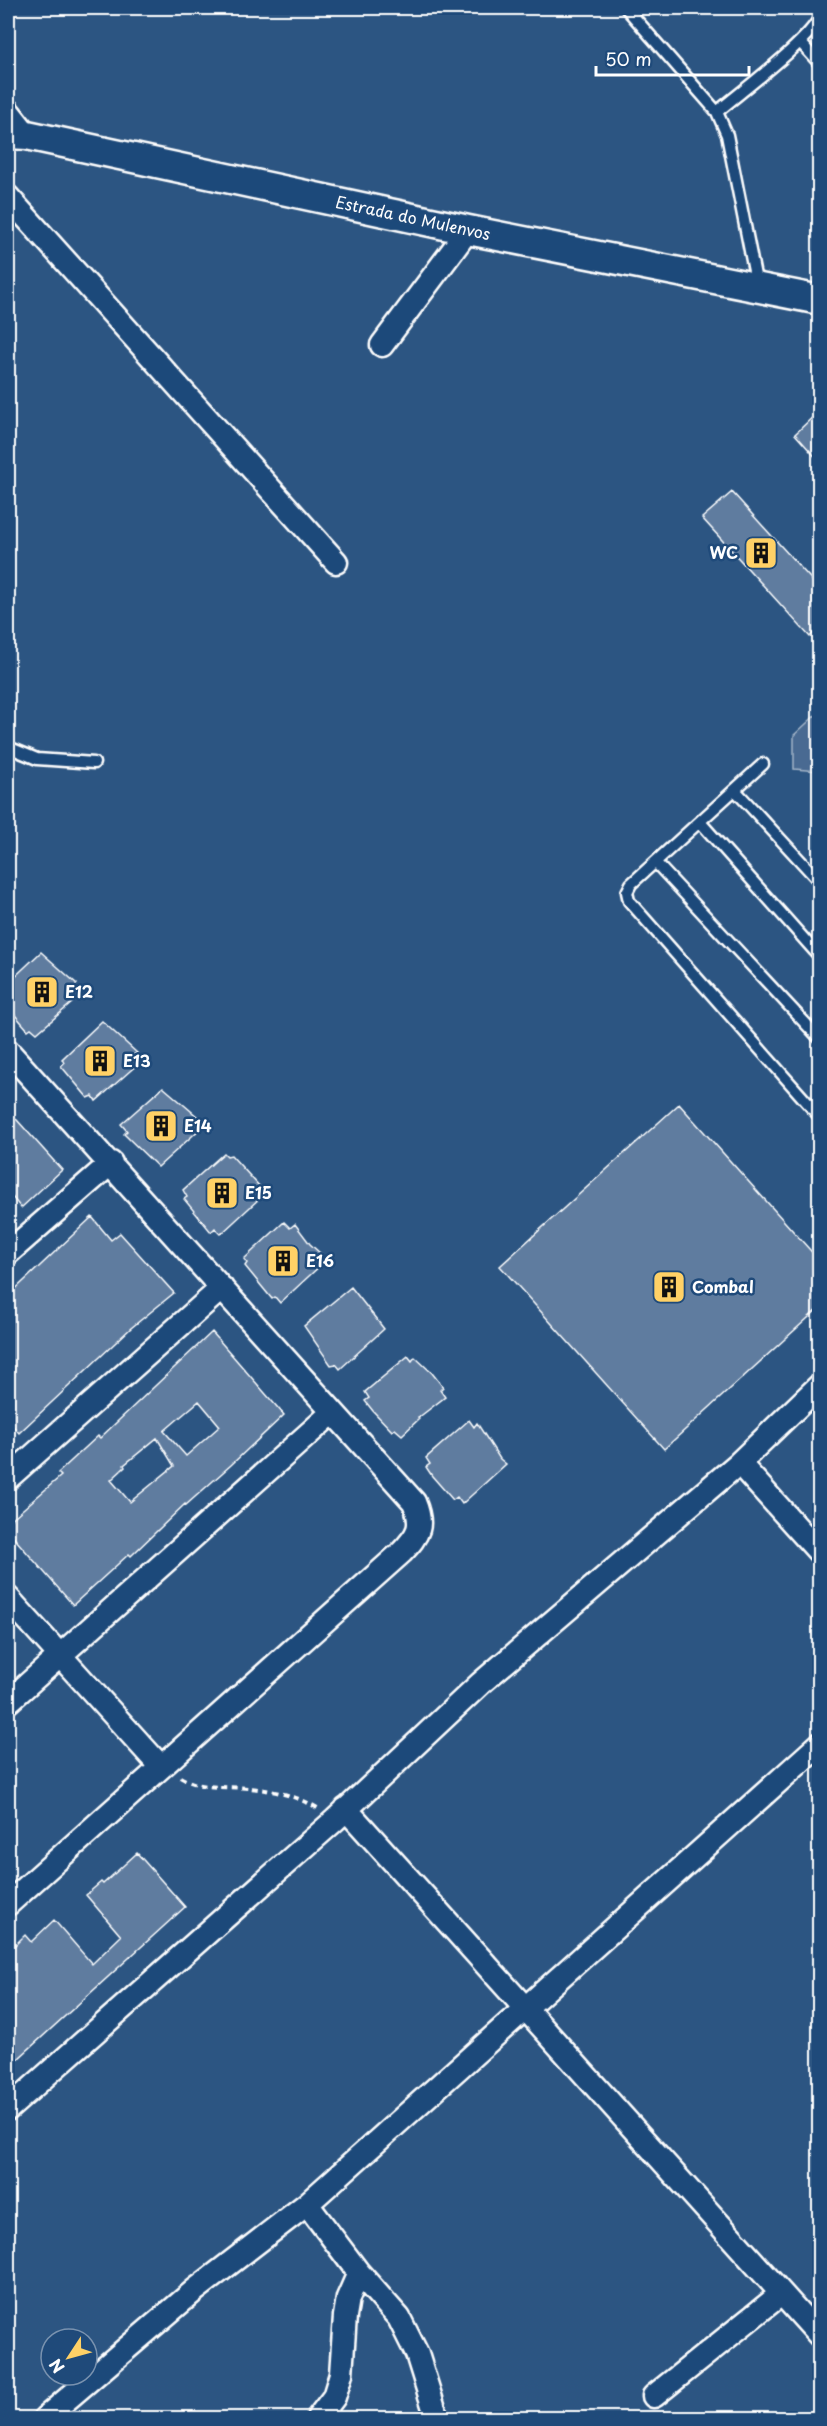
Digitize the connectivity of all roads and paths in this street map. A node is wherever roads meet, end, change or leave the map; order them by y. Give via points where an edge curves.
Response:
1 (626, 8) edge
2 (818, 8) edge
3 (819, 16) edge
4 (800, 42) junction
5 (819, 64) edge
6 (8, 111) edge
7 (717, 112) junction
8 (17, 135) edge
9 (8, 197) edge
10 (468, 230) junction
11 (757, 286) junction
12 (819, 300) edge
13 (382, 345) dead end
14 (336, 562) dead end
15 (8, 747) edge
16 (94, 763) dead end
17 (764, 764) dead end
18 (735, 790) junction
19 (700, 823) junction
20 (656, 863) junction
21 (804, 865) dead end
22 (819, 957) edge
23 (818, 1035) edge
24 (8, 1051) edge
25 (819, 1117) edge
26 (111, 1163) junction
27 (8, 1253) edge
28 (222, 1288) junction
29 (819, 1385) edge
30 (333, 1412) junction
31 (739, 1463) junction
32 (8, 1478) edge
33 (819, 1553) edge
34 (8, 1598) edge
35 (59, 1655) junction
36 (8, 1702) edge
37 (819, 1744) edge
38 (161, 1767) junction
39 (340, 1814) junction
40 (8, 1904) edge
41 (524, 2008) junction
42 (8, 2109) edge
43 (307, 2204) junction
44 (359, 2273) junction
45 (782, 2294) junction
46 (817, 2327) edge
47 (654, 2396) dead end
48 (45, 2418) edge
49 (318, 2418) edge
50 (437, 2418) edge

1 - 7 lane
2 - 3 lane
3 - 4 lane via 817,24
4 - 5 lane
4 - 7 lane
6 - 8 street
7 - 11 lane via 727,135
8 - 10 street, Estrada do Mulenvos
9 - 14 street
10 - 11 street, Estrada do Mulenvos
10 - 13 street
11 - 12 street, Estrada do Mulenvos
15 - 16 lane via 37,759
17 - 18 lane
18 - 19 lane
18 - 21 lane
19 - 20 lane
19 - 22 lane
20 - 23 lane
20 - 25 lane via 631,884 627,892 629,901
24 - 26 street
26 - 27 street
26 - 28 street
28 - 30 street
28 - 32 street
29 - 31 street
30 - 35 street
30 - 38 street via 414,1502 420,1517 417,1537
31 - 33 street
31 - 39 street via 481,1683
34 - 35 street
35 - 36 street
35 - 38 street
37 - 41 street
38 - 39 path via 191,1784 281,1793
38 - 40 street
39 - 41 street
39 - 42 street
41 - 43 street
41 - 45 street
43 - 44 street
43 - 48 street via 194,2291
44 - 49 street via 348,2298 342,2374 334,2397
44 - 50 street via 399,2318 417,2354
45 - 46 street
45 - 47 street

